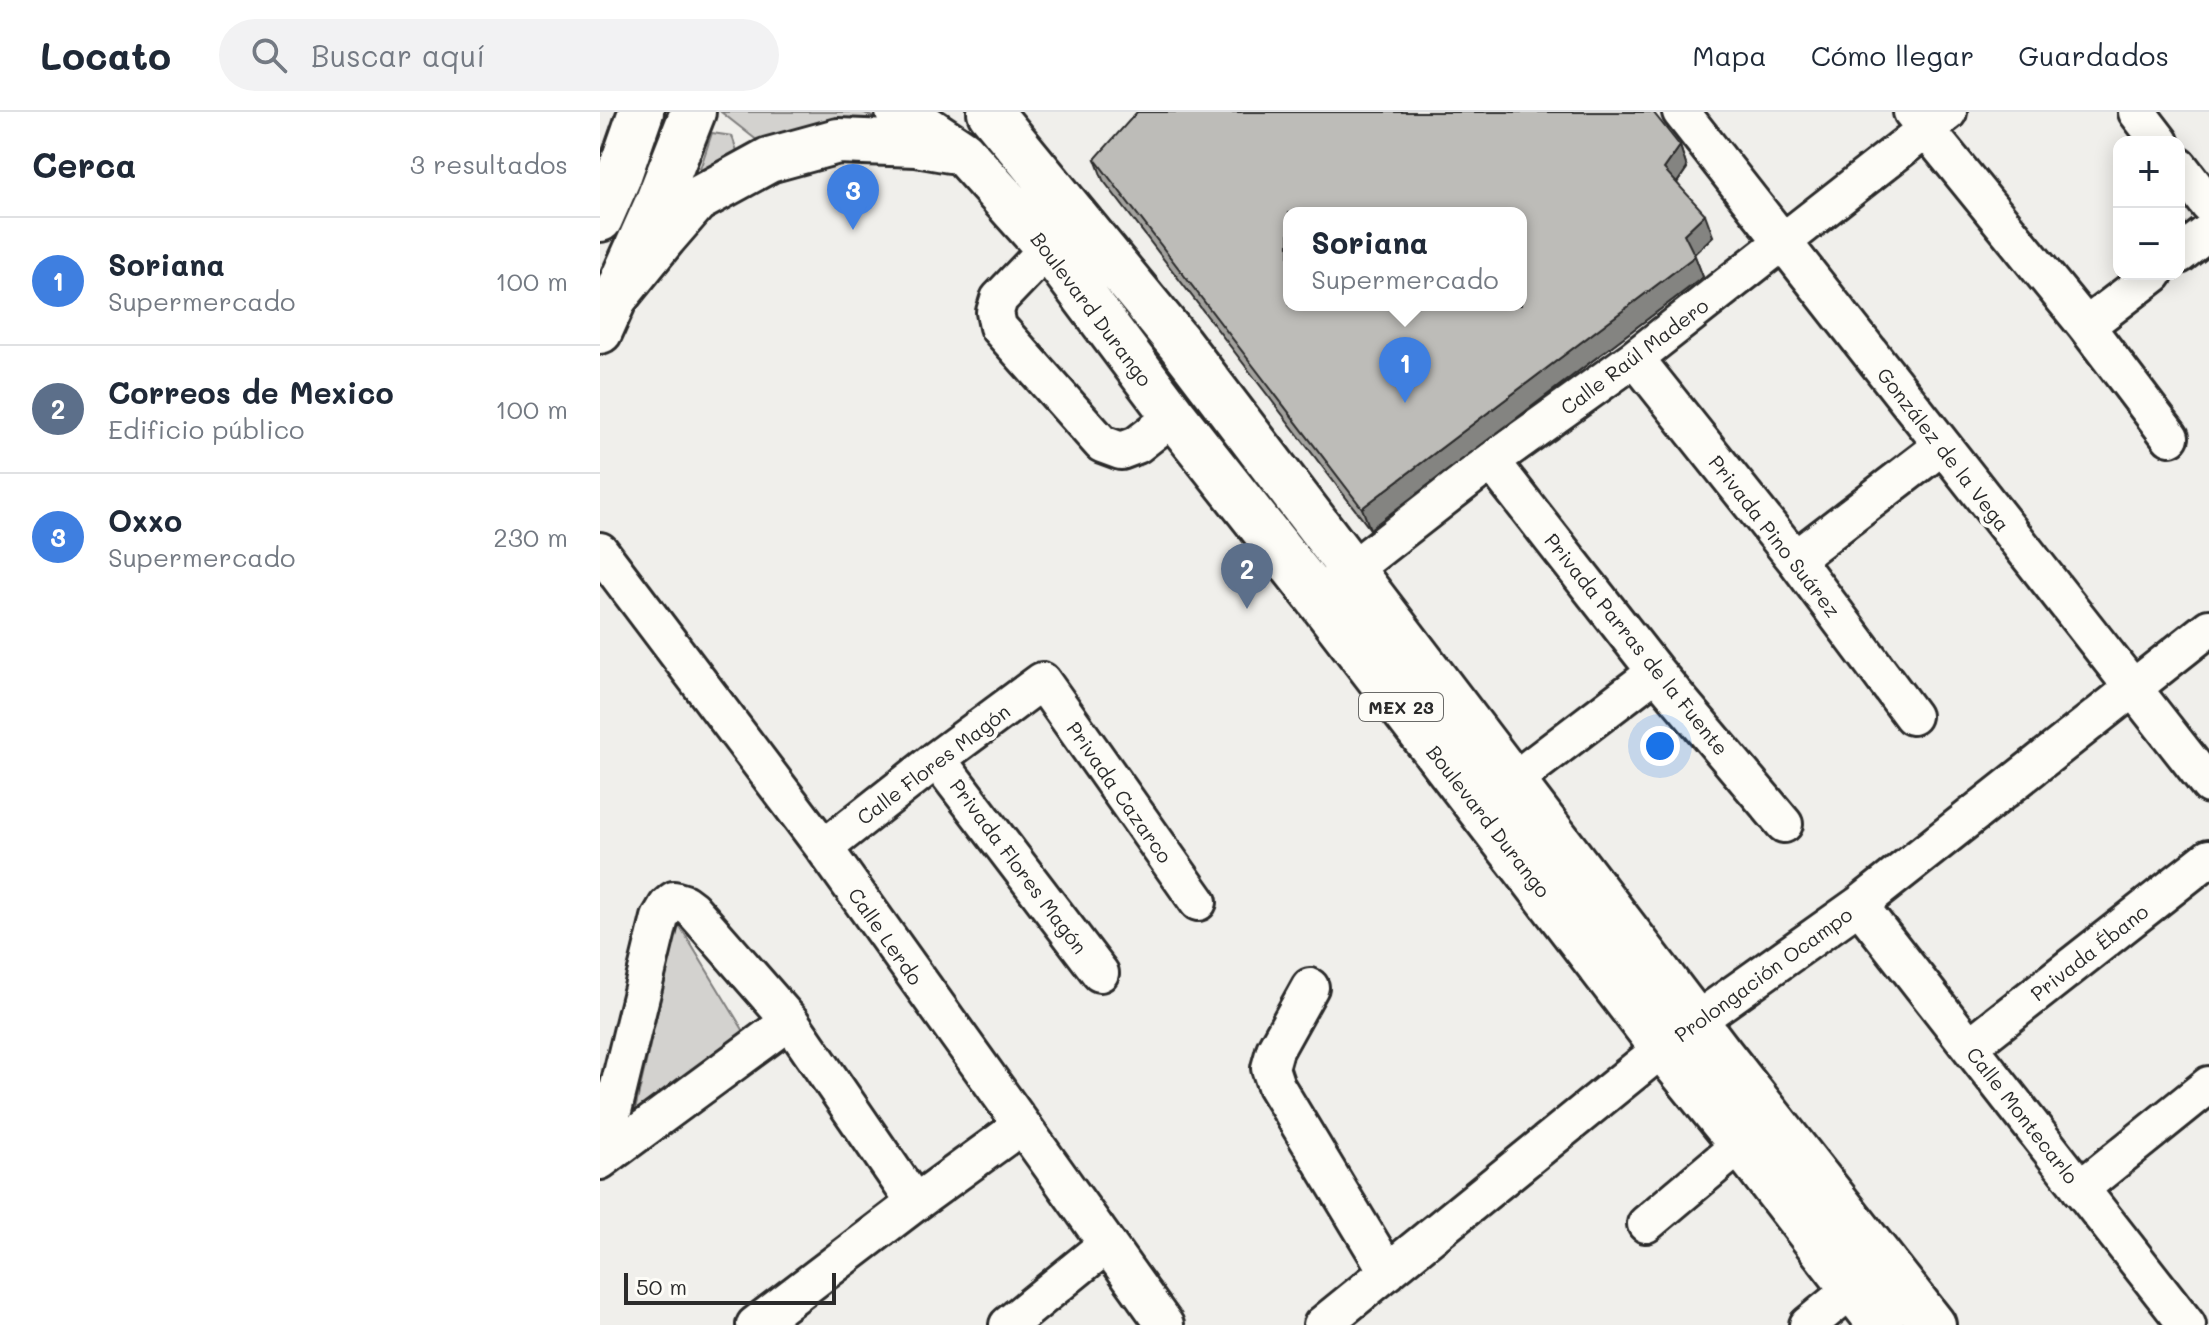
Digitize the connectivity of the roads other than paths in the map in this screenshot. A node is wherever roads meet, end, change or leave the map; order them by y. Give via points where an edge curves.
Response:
1 (641, 112) edge
2 (693, 112) edge
3 (898, 112) edge
4 (990, 112) edge
5 (1681, 112) edge
6 (2137, 112) edge
7 (1928, 118) edge
8 (2155, 136) edge
9 (962, 152) junction
10 (2185, 174) edge
11 (2209, 205) edge
12 (600, 219) edge
13 (2209, 232) edge
14 (1782, 243) junction
15 (1048, 248) junction
16 (2185, 250) edge
17 (2146, 280) edge
18 (607, 316) edge
19 (2086, 326) junction
20 (1635, 358) junction
21 (1174, 416) junction
22 (2170, 437) dead end
23 (1942, 446) junction
24 (1491, 461) junction
25 (600, 551) edge
26 (1795, 559) junction
27 (1350, 571) junction
28 (1317, 597) junction
29 (2209, 628) edge
30 (1656, 672) junction
31 (1042, 681) joint
32 (2133, 688) junction
33 (1912, 716) dead end
34 (937, 759) junction
35 (1513, 781) junction
36 (2209, 785) edge
37 (1784, 824) dead end
38 (824, 848) junction
39 (2209, 858) edge
40 (1198, 902) dead end
41 (1859, 905) junction
42 (1100, 973) dead end
43 (1310, 987) dead end
44 (790, 1021) junction
45 (1679, 1034) junction
46 (1970, 1046) junction
47 (2209, 1085) edge
48 (1021, 1126) junction
49 (1758, 1134) junction
50 (601, 1160) edge
51 (2080, 1189) junction
52 (915, 1203) junction
53 (1646, 1224) dead end
54 (1106, 1245) junction
55 (1388, 1272) junction
56 (1852, 1289) junction
57 (755, 1325) edge
58 (1008, 1325) edge
59 (1165, 1325) edge
60 (1322, 1325) edge
61 (1808, 1325) edge
62 (1881, 1325) edge
63 (1933, 1325) edge
64 (2187, 1325) edge

1 - 12 main road
2 - 18 main road
3 - 9 main road, Boulevard Durango / MEX 23
4 - 27 main road, Boulevard Durango / MEX 23 via 1179,343
5 - 14 street, González de la Vega
6 - 8 street
7 - 14 street, Calle Raúl Madero
7 - 19 street
9 - 15 main road, Boulevard Durango / MEX 23
9 - 18 main road via 838,141 769,160 696,200
10 - 11 street
13 - 16 street
14 - 20 street, Calle Raúl Madero
14 - 23 street, González de la Vega
15 - 21 main road, Boulevard Durango / MEX 23
15 - 21 street via 999,299 998,327 1102,444 1121,451 1137,445
17 - 19 street
19 - 22 street
20 - 24 street, Calle Raúl Madero
20 - 26 street, Privada Pino Suárez
21 - 28 main road, Boulevard Durango / MEX 23
23 - 26 street
23 - 32 street, González de la Vega
24 - 27 street, Calle Raúl Madero
24 - 30 street, Privada Parras de la Fuente
25 - 38 street, Calle Lerdo
26 - 33 street, Privada Pino Suárez
27 - 28 street, Calle Raúl Madero
27 - 35 main road, Boulevard Durango / MEX 23
28 - 45 main road, Boulevard Durango / MEX 23
29 - 32 street, Prolongación Ocampo
30 - 35 street
30 - 37 street, Privada Parras de la Fuente
31 - 34 street, Calle Flores Magón
31 - 40 street, Privada Cazarco
32 - 36 street, González de la Vega
32 - 41 street, Prolongación Ocampo
34 - 38 street, Calle Flores Magón
34 - 42 street, Privada Flores Magón
35 - 45 main road, Boulevard Durango / MEX 23
38 - 48 street, Calle Lerdo
39 - 46 street, Privada Ébano
41 - 45 street, Prolongación Ocampo
41 - 46 street, Calle Montecarlo
43 - 55 street via 1270,1068
44 - 50 street
44 - 50 street via 692,909 674,900 660,918
44 - 52 street
45 - 49 main road, Boulevard Durango / MEX 23
45 - 55 street, Prolongación Ocampo
46 - 51 street, Calle Montecarlo
47 - 51 street
48 - 52 street
48 - 54 street, Calle Lerdo
49 - 53 street
49 - 56 main road, Boulevard Durango / MEX 23
49 - 63 main road, Boulevard Durango / MEX 23
51 - 64 street, Calle Montecarlo
52 - 57 street
54 - 58 street
54 - 59 street, Calle Lerdo
55 - 60 street, Prolongación Ocampo
56 - 61 street
56 - 62 main road, Boulevard Durango / MEX 23

